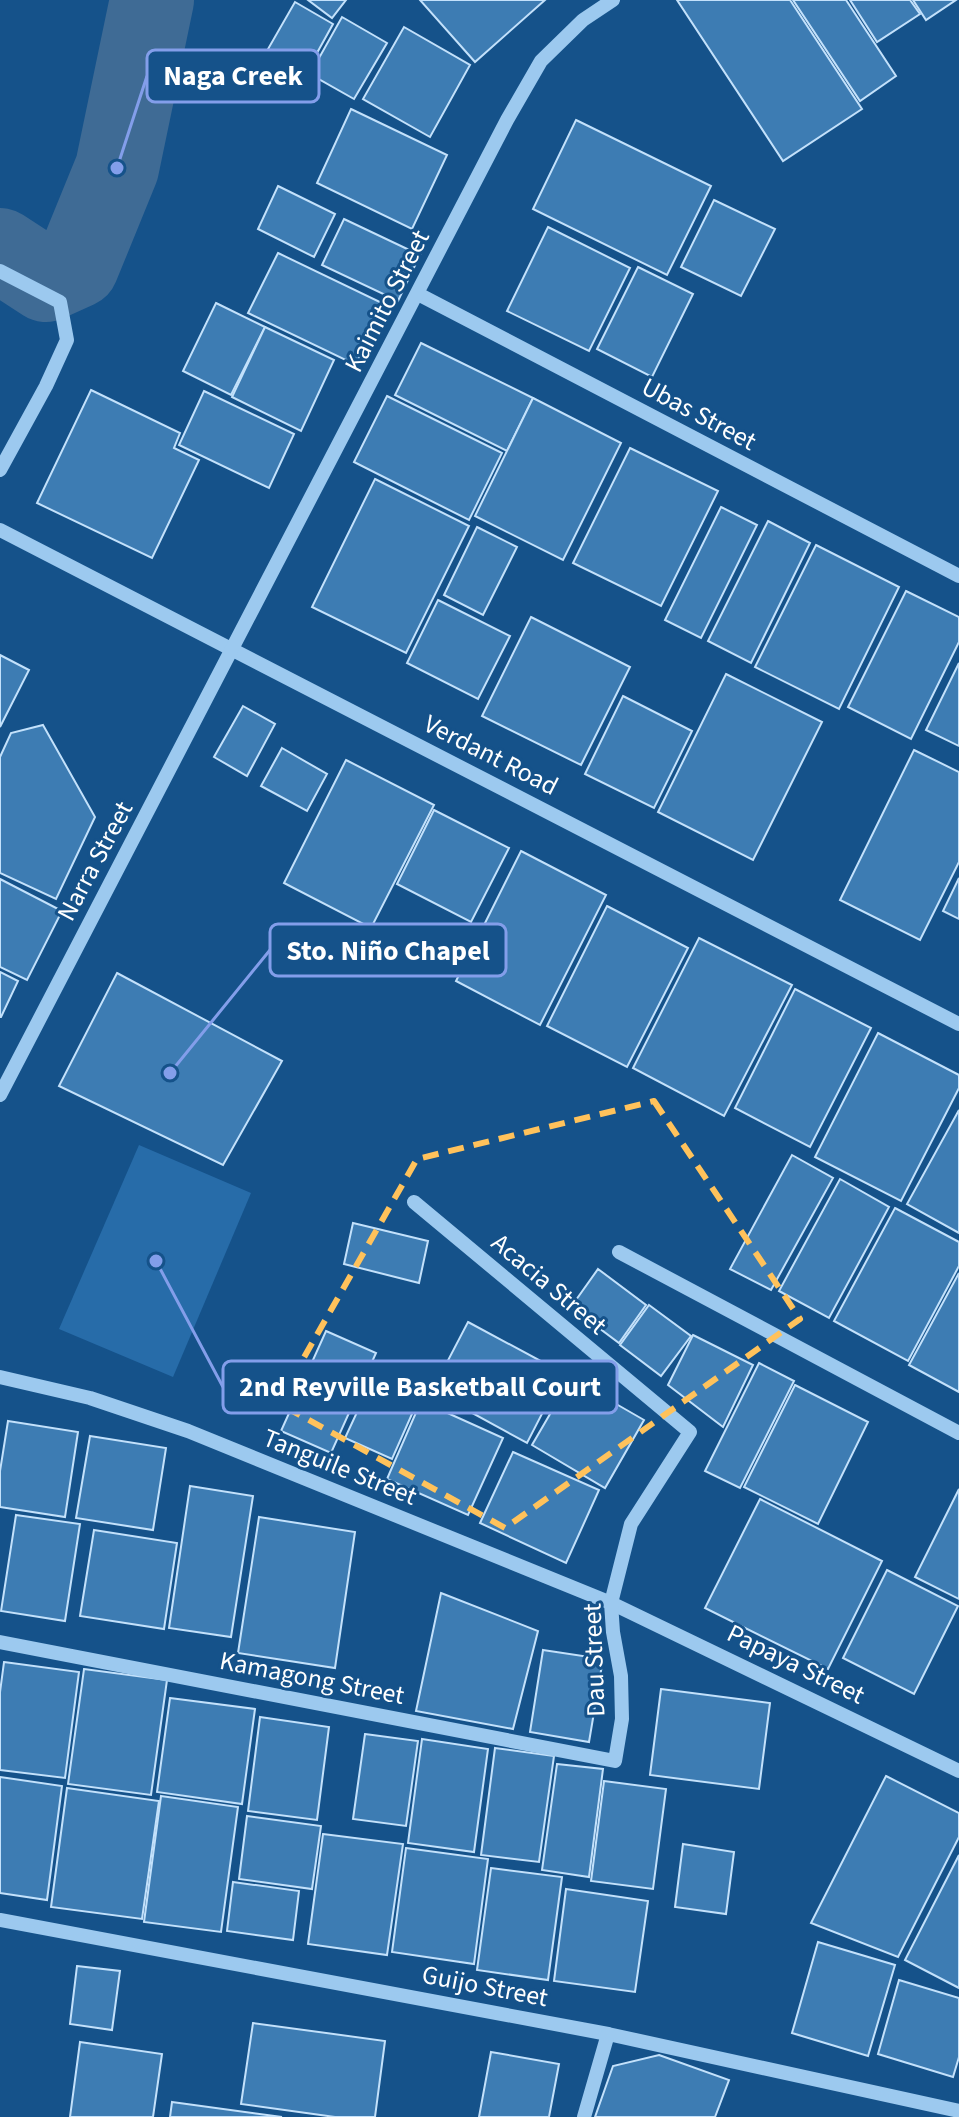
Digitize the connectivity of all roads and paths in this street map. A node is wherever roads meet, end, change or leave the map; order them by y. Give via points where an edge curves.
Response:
1 (613, 0) edge
2 (0, 271) edge
3 (418, 294) junction
4 (0, 470) edge
5 (0, 530) edge
6 (959, 576) edge
7 (233, 649) junction
8 (959, 1024) edge
9 (0, 1095) edge
10 (414, 1202) dead end
11 (619, 1252) dead end
12 (0, 1377) edge
13 (690, 1432) joint
14 (959, 1433) edge
15 (611, 1603) junction
16 (0, 1642) edge
17 (615, 1761) joint
18 (959, 1771) edge
19 (0, 1920) edge
20 (608, 2034) junction
21 (959, 2111) edge
22 (584, 2117) edge

1 - 3 street, Kaimito Street via 583,20 541,61
2 - 4 street via 60,302 67,340
3 - 6 street, Ubas Street
3 - 7 street, Kaimito Street
5 - 7 street, Verdant Road
7 - 8 street, Verdant Road
7 - 9 street, Narra Street
10 - 13 street, Acacia Street
11 - 14 street
12 - 15 street, Tanguile Street via 90,1398 188,1431
13 - 15 street, Dau Street via 631,1524
15 - 17 street, Dau Street via 621,1676 622,1719
15 - 18 street, Papaya Street
16 - 17 street, Kamagong Street
19 - 20 street, Guijo Street
20 - 21 street, Guijo Street
20 - 22 street

